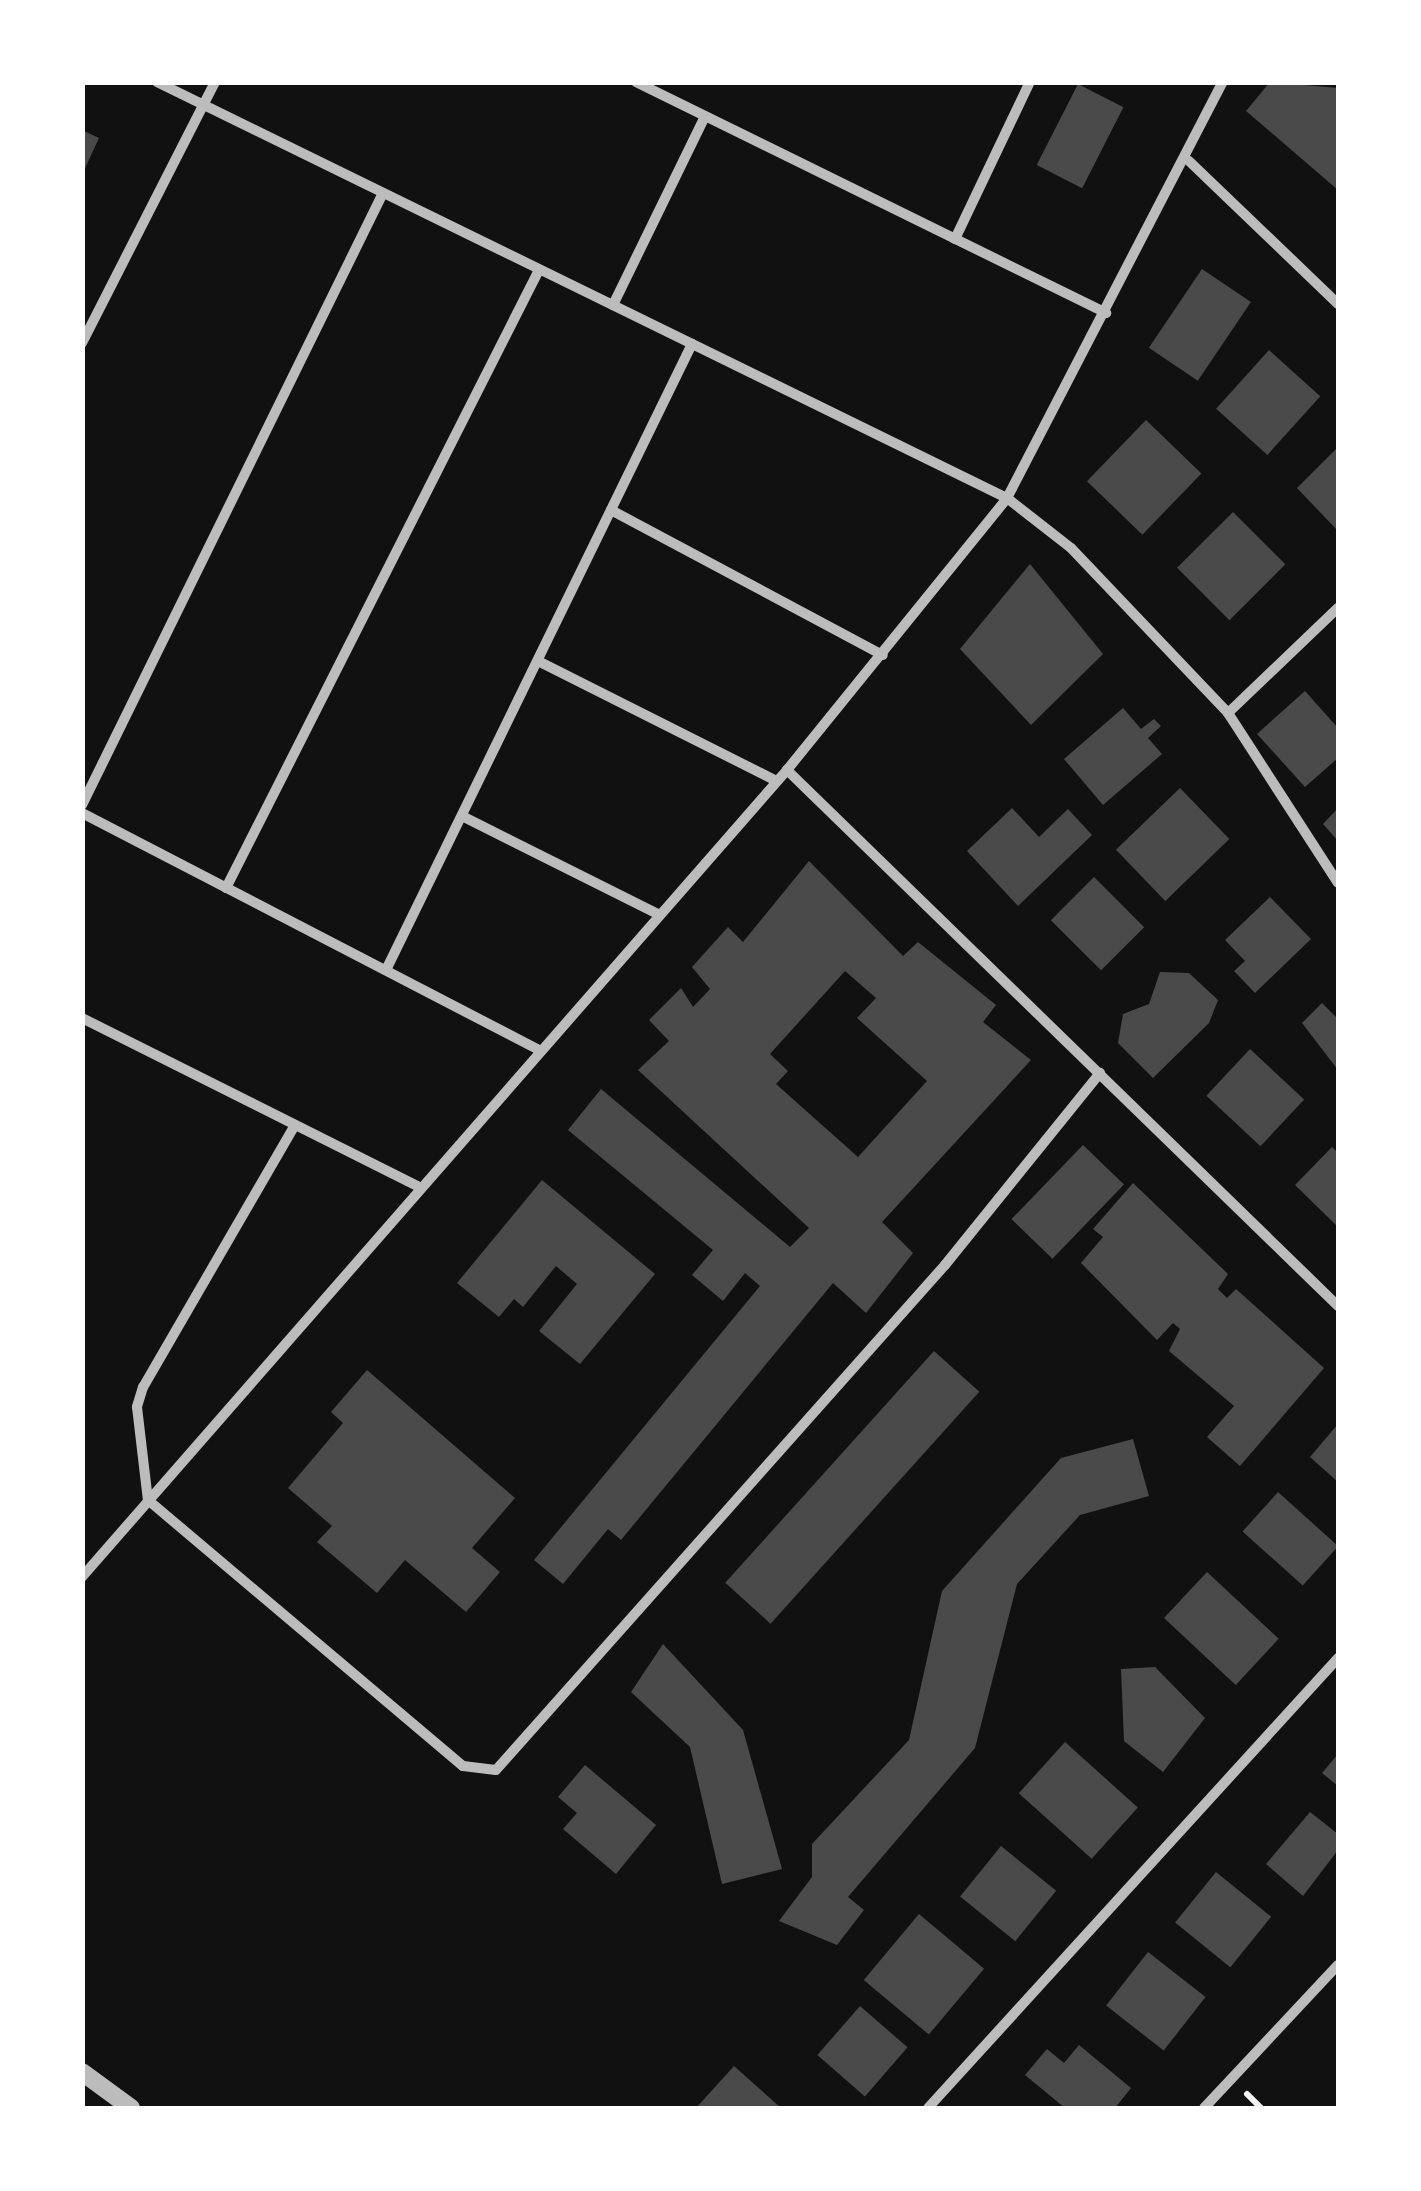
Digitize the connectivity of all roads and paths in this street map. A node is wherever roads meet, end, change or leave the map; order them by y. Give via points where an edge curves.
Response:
1 (157, 82) edge
2 (214, 82) edge
3 (636, 82) edge
4 (1223, 82) edge
5 (1029, 83) edge
6 (203, 105) junction
7 (705, 116) junction
8 (1189, 161) junction
9 (383, 193) junction
10 (955, 239) junction
11 (539, 270) junction
12 (1338, 304) edge
13 (613, 305) junction
14 (1106, 312) junction
15 (82, 344) edge
16 (692, 344) junction
17 (1007, 498) junction
18 (611, 510) junction
19 (1338, 608) edge
20 (883, 656) junction
21 (538, 661) junction
22 (1228, 713) junction
23 (788, 770) junction
24 (777, 781) junction
25 (82, 805) edge
26 (82, 813) edge
27 (462, 816) junction
28 (1338, 883) edge
29 (226, 888) junction
30 (658, 914) junction
31 (386, 970) junction
32 (84, 1021) edge
33 (537, 1049) junction
34 (1100, 1072) junction
35 (295, 1125) junction
36 (417, 1186) junction
37 (1338, 1306) edge
38 (148, 1500) junction
39 (82, 1576) edge
40 (1338, 1658) edge
41 (1338, 1965) edge
42 (82, 2072) edge
43 (131, 2108) edge
44 (928, 2108) edge
45 (1204, 2108) edge

1 - 6 street
2 - 6 street
3 - 7 street
4 - 8 street
5 - 10 street
6 - 9 street
6 - 15 street
7 - 10 street
7 - 13 street
8 - 12 street
8 - 14 street
9 - 11 street
9 - 25 street
10 - 14 street
11 - 13 street
11 - 29 street
13 - 16 street
14 - 17 street
16 - 17 street
16 - 18 street
17 - 20 street
17 - 22 street via 1071,548
18 - 20 street
18 - 21 street
19 - 22 street
20 - 23 street
21 - 24 street
21 - 27 street
22 - 28 street
23 - 24 street
23 - 34 street
24 - 30 street
26 - 29 street
27 - 30 street
27 - 31 street
29 - 31 street
30 - 33 street
31 - 33 street
32 - 35 street
33 - 36 street
34 - 37 street
34 - 38 street via 945,1265 496,1770 463,1766
35 - 36 street
35 - 38 street via 143,1387
36 - 38 street
38 - 39 street
40 - 44 street
41 - 45 street
42 - 43 street

